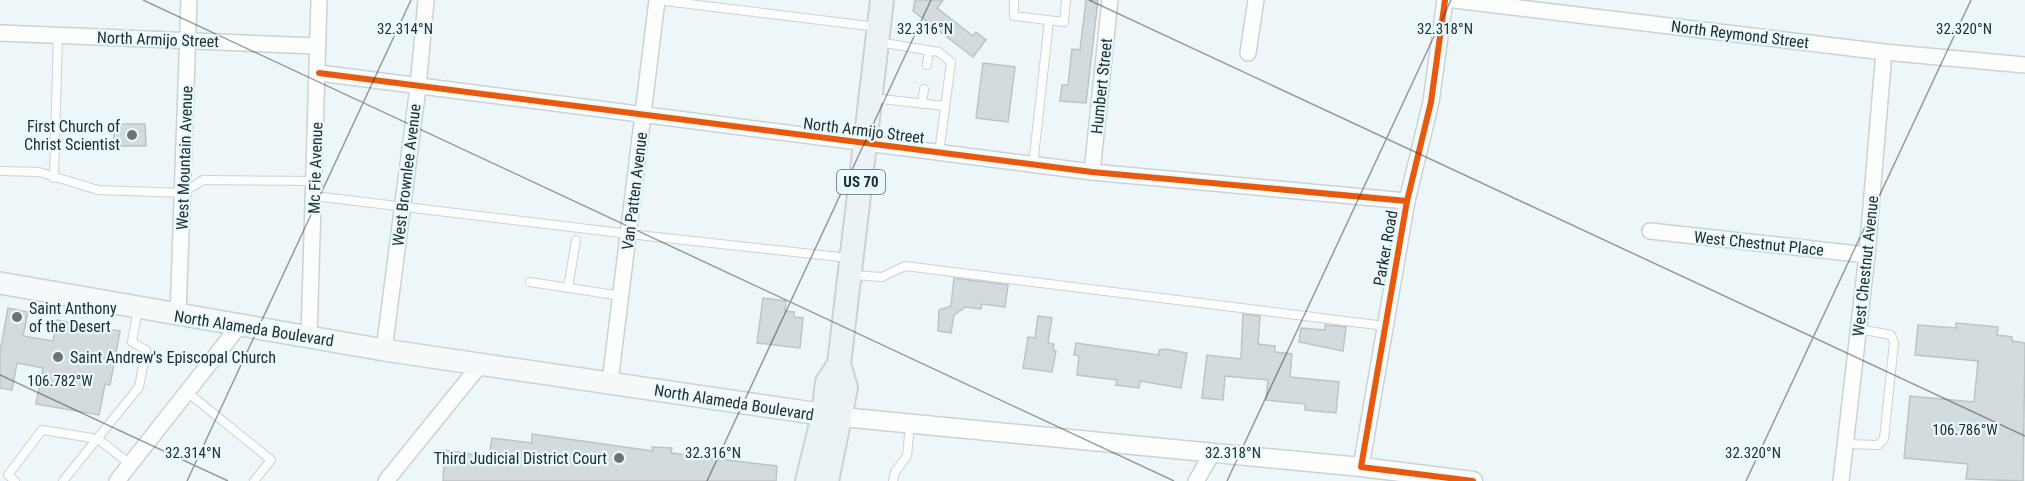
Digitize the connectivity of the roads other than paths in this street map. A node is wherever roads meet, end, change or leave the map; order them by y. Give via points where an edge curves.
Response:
1 (189, 0) edge
2 (319, 0) edge
3 (426, 0) edge
4 (657, 0) edge
5 (882, 0) edge
6 (1014, 0) edge
7 (1066, 0) edge
8 (1110, 0) edge
9 (1256, 0) edge
10 (1445, 0) edge
11 (1454, 0) edge
12 (1049, 21) junction
13 (0, 33) edge
14 (58, 35) junction
15 (878, 35) junction
16 (189, 39) junction
17 (316, 46) junction
18 (929, 50) junction
19 (1884, 52) junction
20 (1248, 53) dead end
21 (927, 65) dead end
22 (2025, 65) edge
23 (319, 73) junction
24 (418, 87) junction
25 (924, 89) dead end
26 (871, 98) junction
27 (922, 104) junction
28 (945, 106) junction
29 (644, 115) junction
30 (866, 144) junction
31 (939, 153) junction
32 (1033, 165) junction
33 (0, 171) edge
34 (1092, 172) junction
35 (54, 178) junction
36 (314, 188) junction
37 (183, 193) junction
38 (1407, 201) junction
39 (402, 205) junction
40 (1650, 231) dead end
41 (628, 234) junction
42 (576, 240) dead end
43 (1867, 255) junction
44 (849, 266) junction
45 (530, 282) dead end
46 (0, 283) edge
47 (568, 288) junction
48 (621, 296) junction
49 (138, 308) junction
50 (178, 316) junction
51 (238, 326) junction
52 (1385, 326) junction
53 (1859, 329) junction
54 (309, 337) junction
55 (384, 350) junction
56 (480, 365) junction
57 (610, 382) junction
58 (187, 392) junction
59 (833, 417) junction
60 (910, 424) junction
61 (98, 439) junction
62 (1845, 444) junction
63 (1212, 454) junction
64 (130, 464) junction
65 (1361, 467) junction
66 (1415, 478) edge
67 (15, 481) edge
68 (63, 481) edge
69 (117, 481) edge
70 (254, 481) edge
71 (386, 481) edge
72 (807, 481) edge
73 (827, 481) edge
74 (893, 481) edge
75 (1196, 481) edge
76 (1473, 481) edge
77 (1841, 481) edge

1 - 16 street, West Mountain Avenue
2 - 17 street, Mc Fie Avenue
3 - 24 street, West Brownlee Avenue
4 - 15 lane
4 - 29 street, Van Patten Avenue
5 - 15 main road, US 70
6 - 12 lane via 1014,16
7 - 12 lane via 1064,22
8 - 34 street, Humbert Street
9 - 20 street
10 - 38 street, Parker Road via 1431,102
11 - 19 street, North Reymond Street
12 - 32 lane
13 - 14 street, North Armijo Street
14 - 16 street, North Armijo Street
14 - 35 lane
15 - 18 lane
15 - 26 main road, US 70
16 - 17 street, North Armijo Street
16 - 37 street, West Mountain Avenue
17 - 23 street, Mc Fie Avenue
18 - 21 lane
18 - 28 lane via 939,52 951,62
19 - 22 street, North Reymond Street
19 - 43 street, West Chestnut Avenue
23 - 24 street, North Armijo Street
23 - 36 street, Mc Fie Avenue
24 - 29 street, North Armijo Street
24 - 39 street, West Brownlee Avenue
25 - 27 lane
26 - 27 lane
26 - 30 main road, US 70
27 - 28 lane
28 - 31 lane
29 - 30 street, North Armijo Street
29 - 41 street, Van Patten Avenue
30 - 31 street, North Armijo Street
30 - 44 main road, US 70
31 - 32 street, North Armijo Street
32 - 34 street, North Armijo Street
33 - 35 lane via 39,172
34 - 38 street, North Armijo Street
35 - 37 lane via 98,190
36 - 37 lane via 203,180
36 - 39 lane
36 - 54 street, Mc Fie Avenue
37 - 50 street, West Mountain Avenue
38 - 52 street, Parker Road
39 - 41 lane
39 - 55 street, West Brownlee Avenue
40 - 43 street, West Chestnut Place
41 - 44 lane
41 - 48 street, Van Patten Avenue
42 - 47 lane
43 - 53 street, West Chestnut Avenue
44 - 52 lane via 882,277 905,266
44 - 59 main road, US 70 via 839,364 827,382
45 - 47 lane
46 - 49 main road, North Alameda Boulevard
47 - 48 lane
48 - 57 street, Van Patten Avenue
49 - 50 main road, North Alameda Boulevard
49 - 61 lane via 132,342 146,350 139,387
50 - 51 main road, North Alameda Boulevard
51 - 54 main road, North Alameda Boulevard
51 - 58 street
52 - 65 street, Parker Road
53 - 62 street, West Chestnut Avenue
53 - 62 lane via 1891,335 1894,342 1884,439 1878,445
54 - 55 main road, North Alameda Boulevard
55 - 56 main road, North Alameda Boulevard
56 - 57 main road, North Alameda Boulevard
56 - 71 street
57 - 59 main road, North Alameda Boulevard
58 - 64 street
58 - 70 lane via 271,460
59 - 60 street, North Alameda Boulevard
59 - 72 main road, US 70
59 - 73 main road, US 70
60 - 63 street, North Alameda Boulevard
60 - 74 lane via 907,456
61 - 64 lane
61 - 67 lane via 42,430 8,475
61 - 68 lane
62 - 77 street, West Chestnut Avenue
63 - 65 street, North Alameda Boulevard
63 - 75 street
64 - 69 street
65 - 66 street, North Alameda Boulevard
66 - 76 street, North Alameda Boulevard

